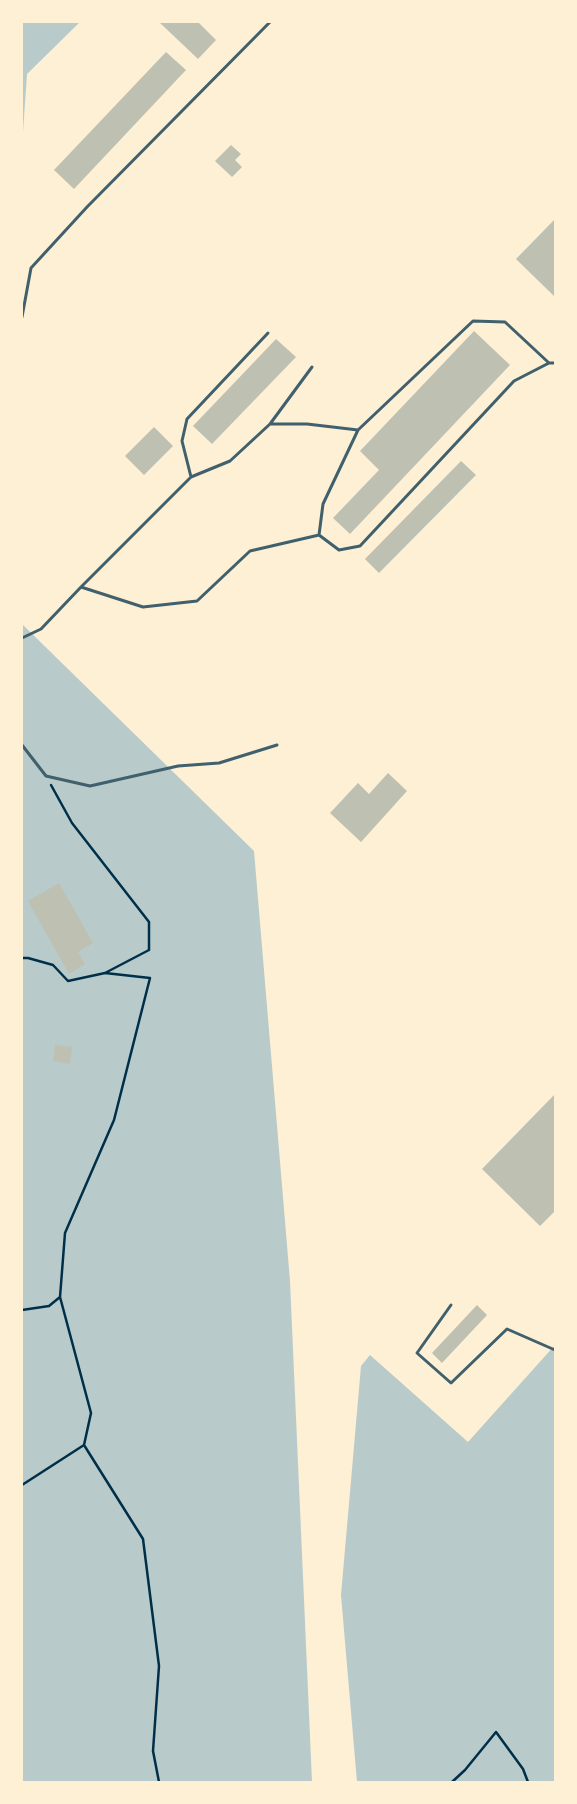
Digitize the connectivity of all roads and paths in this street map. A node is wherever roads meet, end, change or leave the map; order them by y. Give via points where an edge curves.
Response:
1 (270, 22) edge
2 (22, 317) edge
3 (268, 333) dead end
4 (549, 363) junction
5 (555, 363) edge
6 (312, 367) dead end
7 (270, 424) junction
8 (358, 430) junction
9 (191, 477) junction
10 (318, 535) junction
11 (80, 587) junction
12 (22, 638) edge
13 (22, 745) edge
14 (277, 745) dead end
15 (46, 776) junction
16 (22, 958) edge
17 (105, 973) junction
18 (60, 1297) junction
19 (451, 1305) dead end
20 (22, 1310) edge
21 (555, 1350) edge
22 (84, 1445) junction
23 (22, 1485) edge
24 (159, 1782) edge
25 (452, 1782) edge
26 (528, 1782) edge

1 - 2 lane via 87,207 31,268
3 - 9 lane via 187,419 182,441
4 - 5 lane
4 - 8 lane via 505,322 473,321
4 - 10 lane via 514,381 360,546 339,550
6 - 7 lane
7 - 8 lane via 307,424
7 - 9 lane via 230,461
8 - 10 lane via 323,504
9 - 11 lane
10 - 11 lane via 250,551 197,601 143,607
11 - 12 lane via 41,629
13 - 15 lane
14 - 15 lane via 219,763 178,766 90,786
15 - 17 path via 72,823 150,922 148,950
16 - 17 path via 53,965 68,981
17 - 18 path via 150,978 114,1120 65,1233
18 - 20 path via 49,1306
18 - 22 path via 91,1413
19 - 21 lane via 417,1353 451,1383 507,1329
22 - 23 path
22 - 24 path via 143,1539 159,1666 153,1751
25 - 26 path via 496,1732 523,1769

